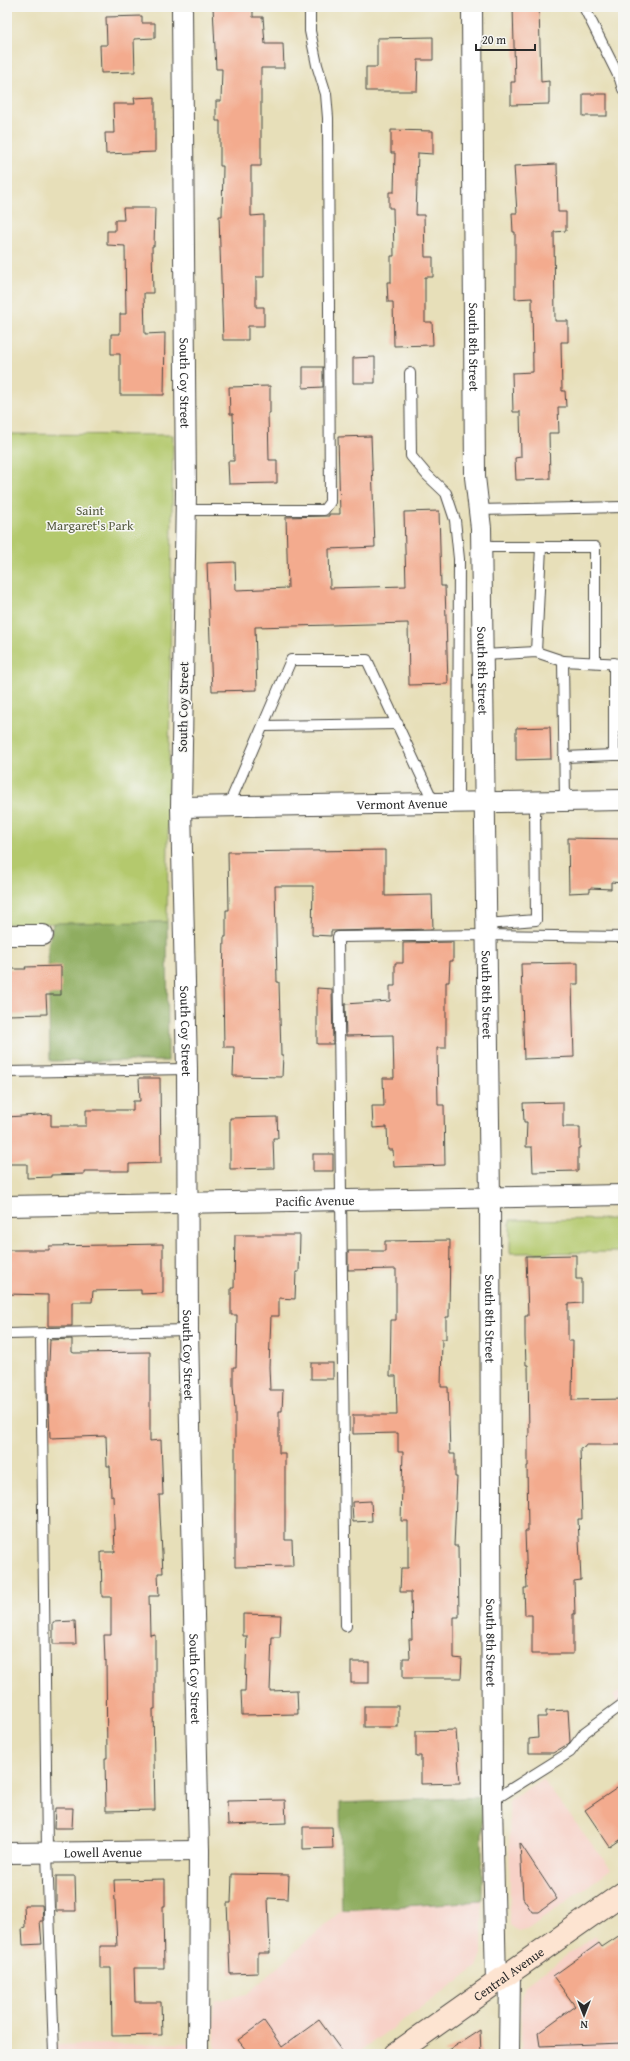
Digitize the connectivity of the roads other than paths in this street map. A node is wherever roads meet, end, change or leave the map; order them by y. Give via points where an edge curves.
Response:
1 (182, 7) edge
2 (310, 7) edge
3 (472, 7) edge
4 (584, 7) edge
5 (623, 89) edge
6 (410, 373) dead end
7 (623, 507) edge
8 (186, 510) junction
9 (478, 510) junction
10 (481, 547) junction
11 (541, 547) junction
12 (536, 652) junction
13 (483, 655) junction
14 (563, 662) junction
15 (595, 662) junction
16 (618, 664) edge
17 (398, 724) junction
18 (263, 726) junction
19 (618, 755) edge
20 (564, 757) junction
21 (623, 800) edge
22 (565, 801) junction
23 (458, 802) junction
24 (485, 802) junction
25 (535, 802) junction
26 (434, 803) junction
27 (181, 807) junction
28 (228, 807) junction
29 (487, 929) junction
30 (43, 934) dead end
31 (7, 935) edge
32 (623, 937) edge
33 (187, 1069) junction
34 (7, 1072) edge
35 (623, 1195) edge
36 (490, 1197) junction
37 (342, 1199) junction
38 (188, 1202) junction
39 (7, 1206) edge
40 (188, 1330) junction
41 (7, 1334) edge
42 (41, 1334) junction
43 (346, 1626) dead end
44 (623, 1704) edge
45 (492, 1801) junction
46 (200, 1851) junction
47 (7, 1853) edge
48 (47, 1853) junction
49 (623, 1893) edge
50 (503, 1978) junction
51 (54, 2054) edge
52 (198, 2054) edge
53 (395, 2054) edge
54 (509, 2054) edge

1 - 8 street, South Coy Street
2 - 8 lane via 310,31 316,65 326,94 328,118 330,502 324,510
3 - 9 street, South 8th Street via 475,477
4 - 5 lane
6 - 23 lane via 411,456 446,493 455,520 459,559
7 - 9 lane
8 - 27 street, South Coy Street
9 - 10 street, South 8th Street
10 - 11 lane
10 - 13 street, South 8th Street
11 - 12 lane
11 - 15 lane via 594,547
12 - 13 lane
12 - 14 lane
13 - 24 street, South 8th Street
14 - 15 lane
14 - 20 lane
15 - 16 lane
16 - 19 lane
17 - 18 lane
17 - 18 lane via 367,660 291,660
17 - 26 lane
18 - 28 lane
19 - 20 lane
20 - 22 lane
21 - 22 street, Vermont Avenue
22 - 25 street, Vermont Avenue
23 - 24 street, Vermont Avenue
23 - 26 street, Vermont Avenue
24 - 25 street, Vermont Avenue
24 - 29 street, South 8th Street
25 - 29 lane via 536,920
26 - 28 street, Vermont Avenue
27 - 28 street, Vermont Avenue
27 - 33 street, South Coy Street
29 - 32 lane
29 - 36 street, South 8th Street
29 - 37 lane via 338,937
30 - 31 street
33 - 34 lane
33 - 38 street, South Coy Street
35 - 36 street, Pacific Avenue
36 - 37 street, Pacific Avenue
36 - 45 street, South 8th Street
37 - 38 street, Pacific Avenue
37 - 43 lane
38 - 39 street, Pacific Avenue
38 - 40 street, South Coy Street
40 - 42 lane
40 - 46 street, South Coy Street
41 - 42 lane
42 - 48 lane
44 - 45 lane via 585,1732 570,1752
45 - 50 street, South 8th Street
46 - 48 street, Lowell Avenue
46 - 52 street, South Coy Street
47 - 48 street, Lowell Avenue
48 - 51 lane
49 - 50 main road, Central Avenue
50 - 53 main road, Central Avenue
50 - 54 street, South 8th Street

